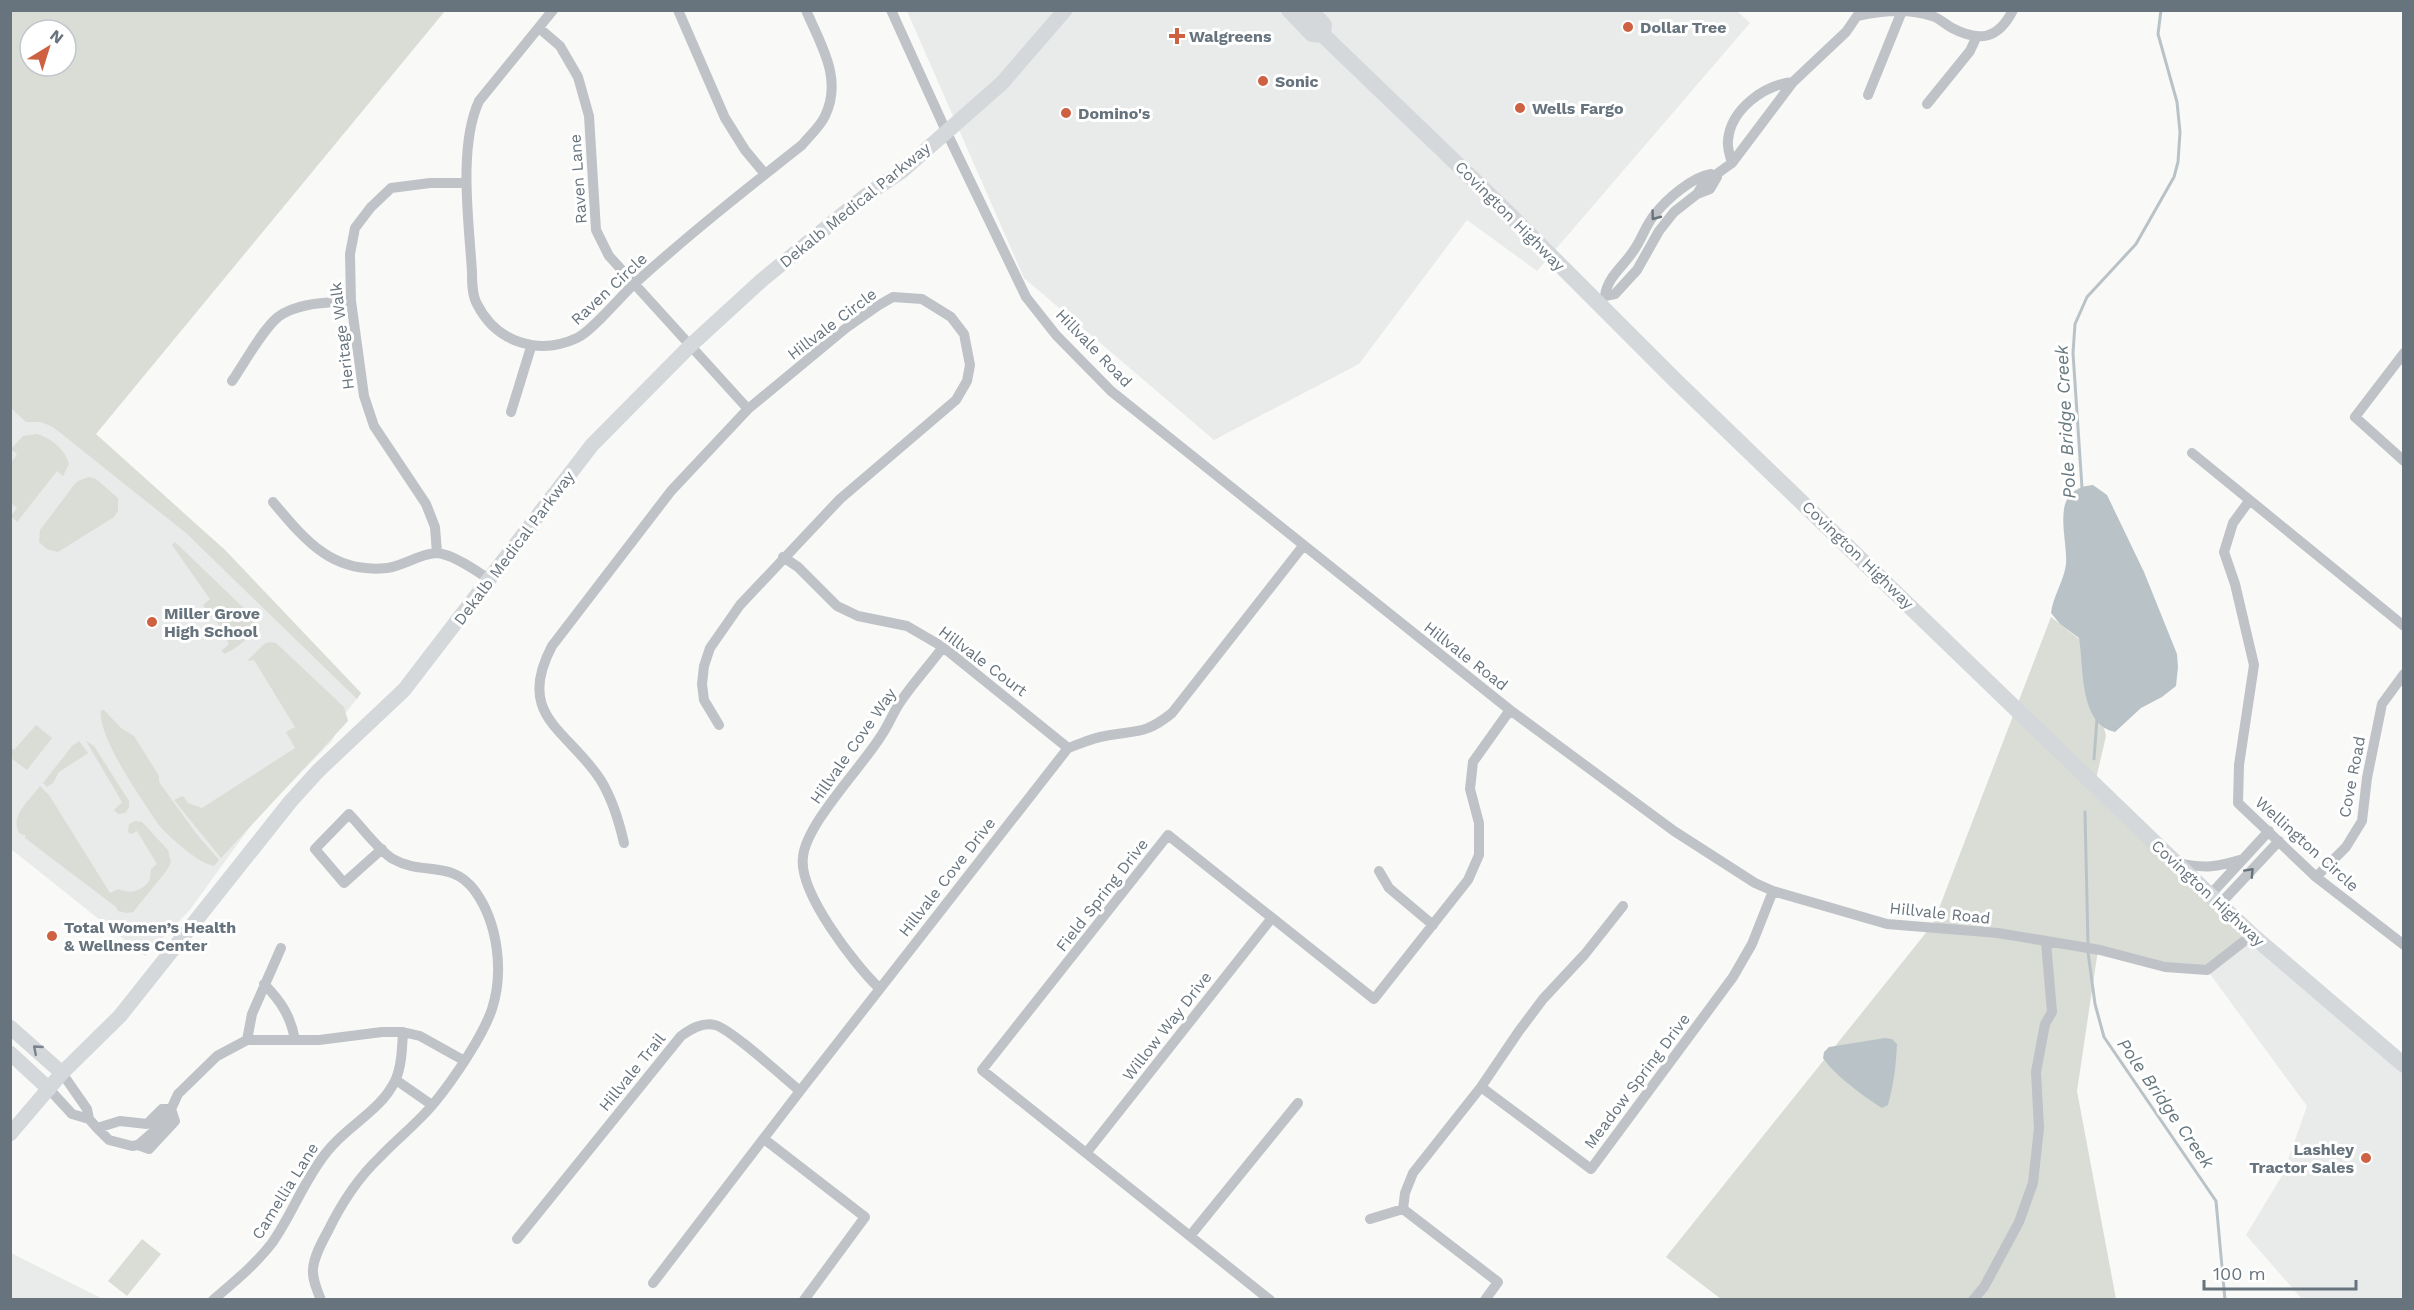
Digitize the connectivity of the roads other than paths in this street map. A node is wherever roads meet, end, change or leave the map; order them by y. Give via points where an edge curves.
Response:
1 (553, 10) edge
2 (678, 10) edge
3 (806, 10) edge
4 (891, 10) edge
5 (1065, 10) edge
6 (1289, 10) edge
7 (1310, 10) edge
8 (2013, 10) edge
9 (1902, 11) edge
10 (1857, 13) edge
11 (1933, 13) edge
12 (539, 28) junction
13 (1323, 35) junction
14 (1976, 38) junction
15 (1793, 82) junction
16 (1868, 95) dead end
17 (1927, 104) dead end
18 (946, 132) junction
19 (1731, 164) junction
20 (765, 174) junction
21 (1719, 174) junction
22 (466, 183) junction
23 (1683, 189) junction
24 (1694, 196) junction
25 (634, 284) junction
26 (1602, 300) junction
27 (351, 301) junction
28 (691, 345) junction
29 (531, 347) junction
30 (2403, 353) edge
31 (232, 381) dead end
32 (748, 409) junction
33 (511, 412) dead end
34 (2193, 453) dead end
35 (2403, 461) edge
36 (2249, 501) junction
37 (273, 502) dead end
38 (1303, 546) junction
39 (437, 553) junction
40 (783, 557) junction
41 (490, 580) junction
42 (2403, 626) edge
43 (944, 647) junction
44 (2403, 674) edge
45 (1510, 710) junction
46 (719, 725) dead end
47 (1068, 748) junction
48 (2269, 831) junction
49 (2279, 841) junction
50 (624, 843) dead end
51 (382, 849) junction
52 (2243, 859) junction
53 (2176, 862) junction
54 (1379, 871) dead end
55 (2316, 877) junction
56 (1773, 891) junction
57 (2215, 899) junction
58 (1623, 906) dead end
59 (1271, 919) junction
60 (1433, 925) junction
61 (2252, 935) junction
62 (2046, 942) junction
63 (2403, 945) edge
64 (281, 948) dead end
65 (264, 984) junction
66 (879, 988) junction
67 (10, 1027) edge
68 (403, 1032) junction
69 (247, 1040) junction
70 (295, 1041) junction
71 (10, 1053) edge
72 (464, 1060) junction
73 (2403, 1065) edge
74 (62, 1073) junction
75 (396, 1080) junction
76 (1481, 1087) junction
77 (49, 1089) junction
78 (800, 1091) junction
79 (1298, 1102) dead end
80 (432, 1106) junction
81 (89, 1119) junction
82 (97, 1128) junction
83 (154, 1131) junction
84 (10, 1134) edge
85 (765, 1139) junction
86 (1087, 1152) junction
87 (1403, 1209) junction
88 (1370, 1219) dead end
89 (1190, 1236) junction
90 (517, 1239) dead end
91 (653, 1283) dead end
92 (213, 1299) edge
93 (321, 1299) edge
94 (804, 1299) edge
95 (1270, 1299) edge
96 (1485, 1299) edge
97 (1973, 1299) edge

1 - 12 street
2 - 20 street via 724,118
3 - 20 street, Raven Circle via 832,73 834,93 825,118 802,145
4 - 18 street, Hillvale Road
5 - 18 main road, Dekalb Medical Parkway via 1002,83
6 - 13 main road, Covington Highway via 1312,34
7 - 13 main road, Covington Highway via 1324,25
8 - 14 street via 1994,34
9 - 10 street
9 - 11 street
9 - 16 street
10 - 15 street via 1846,32
11 - 14 street via 1951,27
12 - 22 street via 479,101 471,119
12 - 25 street, Raven Lane via 560,46 578,77 589,116 596,230 609,256
13 - 26 main road, Covington Highway
14 - 17 street
15 - 19 street
15 - 19 street via 1779,83 1737,114 1727,143
18 - 28 main road, Dekalb Medical Parkway via 762,280
18 - 38 street, Hillvale Road via 1026,297 1056,334 1111,391
19 - 21 street
20 - 25 street, Raven Circle
21 - 23 street via 1700,177
21 - 24 street via 1710,189
22 - 27 street, Heritage Walk via 391,188 371,207 355,228 350,254
22 - 29 street via 476,302 488,321 504,335
23 - 24 street
23 -> 26 street via 1654,214 1634,250 1606,284
24 - 26 street via 1667,220 1637,270 1616,294
25 - 28 street, Raven Lane
25 - 29 street, Raven Circle via 578,338
26 - 53 main road, Covington Highway via 1677,382
27 - 31 street via 306,305 279,316
27 - 39 street, Heritage Walk via 364,396 374,426 426,504 435,527
28 - 32 street, Raven Lane
28 - 41 main road, Dekalb Medical Parkway via 592,445
29 - 33 street
30 - 35 street via 2355,417
32 - 40 street, Hillvale Circle via 846,328 893,297 922,299 951,317 964,334 970,365 967,381 956,400 840,500
32 - 50 street, Hillvale Circle via 649,518 552,646 542,665 538,684 542,705 551,724 606,790
34 - 36 street
36 - 42 street
36 - 48 street, Wellington Circle via 2233,523 2224,552 2254,665 2239,765 2238,802
37 - 39 street via 323,554 355,568 388,568
38 - 45 street, Hillvale Road
38 - 47 street via 1172,713 1140,733 1103,736
39 - 41 street
40 - 43 street, Hillvale Court via 837,606 858,616 907,626
40 - 46 street, Hillvale Circle via 740,605 710,648 702,684 704,700
41 - 74 main road, Dekalb Medical Parkway via 404,690 290,802 120,1016
43 - 47 street, Hillvale Court
43 - 66 street, Hillvale Cove Way via 898,705 882,736 807,838 802,860 806,882 819,908 862,972
44 - 55 street, Cove Road via 2382,704 2362,820 2346,846
45 - 56 street, Hillvale Road via 1674,831
45 - 60 street, Field Spring Drive via 1473,762 1470,789 1479,823 1479,855 1468,880
47 - 66 street, Hillvale Cove Drive
48 - 49 street, Wellington Circle
48 - 52 street
49 - 55 street, Wellington Circle
57 -> 49 street
51 - 51 street via 344,883 315,849 349,813
51 - 72 street via 403,864 440,868 465,880 476,892 494,930 498,972 492,1010
52 - 53 street via 2215,868
52 - 57 street
53 - 57 main road, Covington Highway
54 - 60 street via 1389,888
55 - 63 street, Wellington Circle
56 - 62 street, Hillvale Road via 1887,924 1998,933
56 - 76 street, Meadow Spring Drive via 1752,944 1733,977 1591,1169
57 - 61 main road, Covington Highway
58 - 76 street via 1543,999
59 - 60 street, Field Spring Drive via 1374,999
59 - 86 street, Willow Way Drive
59 - 86 street, Field Spring Drive via 1168,835 982,1070
61 - 62 street, Hillvale Road via 2206,970 2165,967 2100,950
61 - 73 main road, Covington Highway
62 - 97 street via 2052,1011 2045,1024 2036,1072 2040,1128 2033,1183 2019,1222 1984,1287
64 - 65 street
65 - 69 street
65 - 70 street via 288,1013
66 - 78 street, Hillvale Cove Drive
74 -> 67 main road
68 - 70 street
68 - 72 street via 428,1039
68 - 75 street, Camellia Lane
69 - 70 street
69 - 83 street via 217,1056 178,1094 168,1116
71 - 77 main road
72 - 80 street
74 - 77 main road, Dekalb Medical Parkway
74 - 81 street via 87,1109
75 - 80 street
75 - 92 street, Camellia Lane via 384,1098 325,1153 273,1242 246,1273
76 - 87 street via 1413,1173
77 - 81 street via 72,1114
77 - 84 main road, Dekalb Medical Parkway
78 - 85 street, Hillvale Cove Drive
78 - 90 street, Hillvale Trail via 716,1025 696,1026 681,1036
79 - 89 street
80 - 93 street via 368,1169 336,1213 315,1258 313,1270
81 - 82 street
82 - 83 street via 120,1121
82 - 83 street via 109,1140 138,1145
85 - 91 street, Hillvale Cove Drive
85 - 94 street via 865,1217
86 - 89 street, Field Spring Drive
87 - 88 street
87 - 96 street via 1498,1282
89 - 95 street, Field Spring Drive

